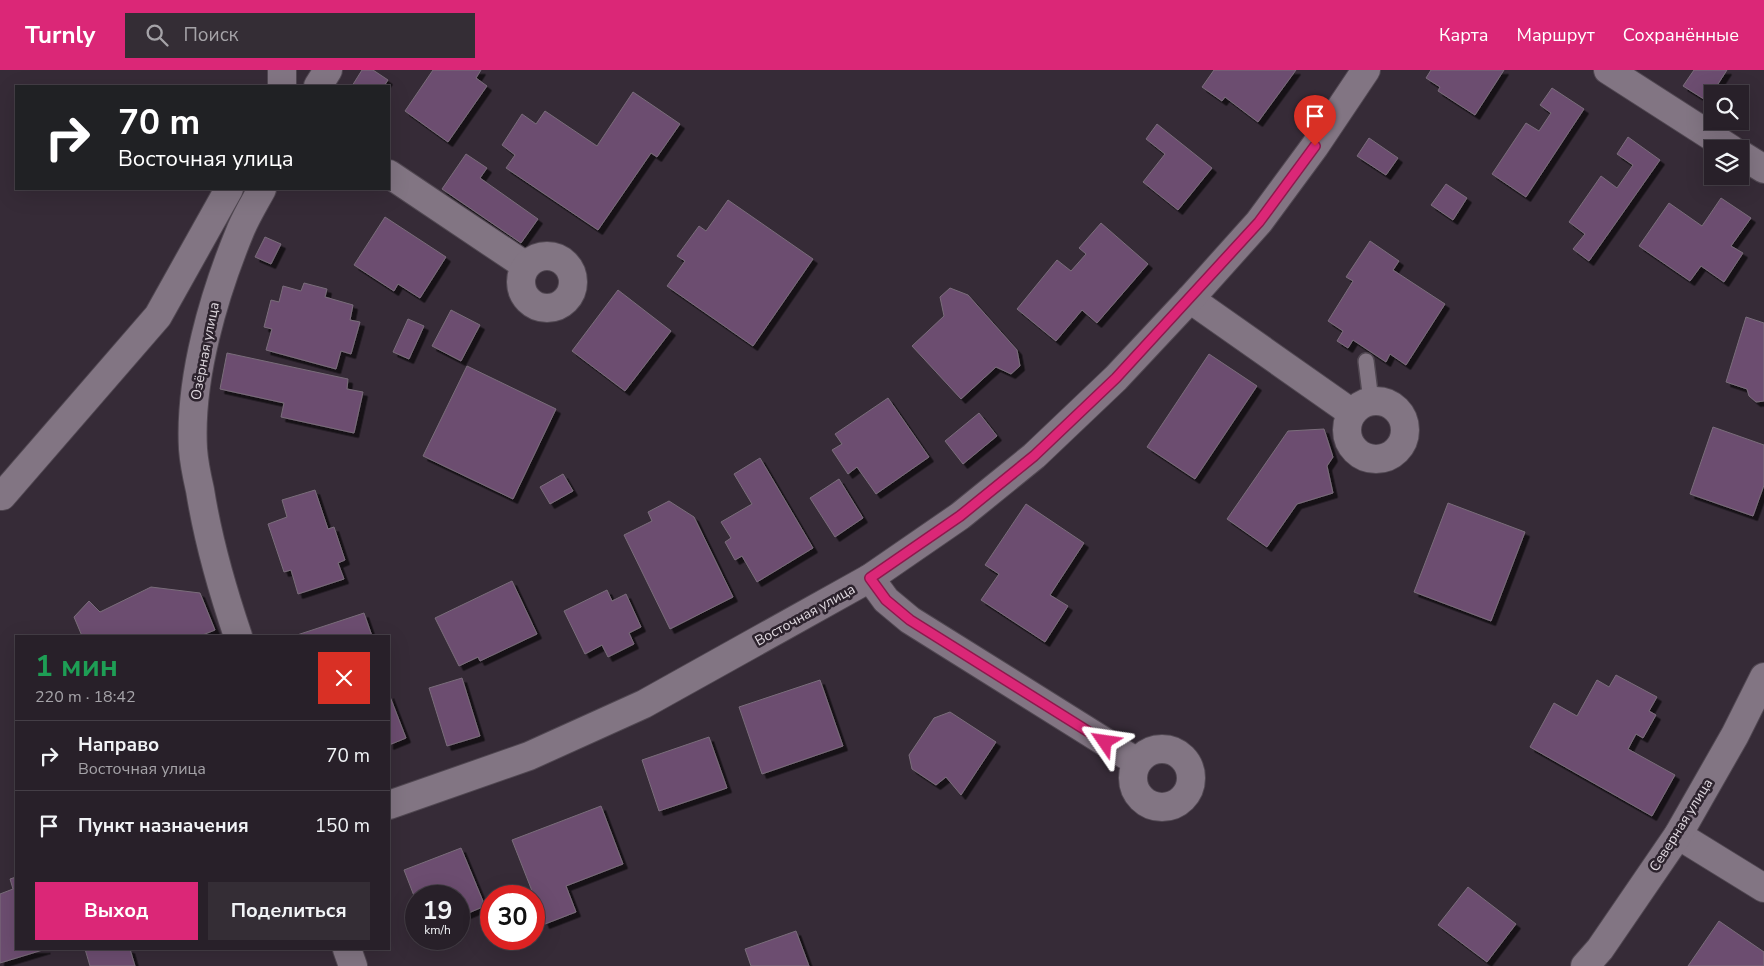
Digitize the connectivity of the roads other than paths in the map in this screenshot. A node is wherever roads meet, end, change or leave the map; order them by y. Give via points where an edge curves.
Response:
1 (282, 70) edge
2 (328, 70) edge
3 (1366, 70) edge
4 (1608, 70) edge
5 (282, 85) edge
6 (319, 85) edge
7 (1717, 140) edge
8 (1749, 160) edge
9 (1764, 169) edge
10 (390, 175) edge
11 (228, 190) edge
12 (261, 190) edge
13 (526, 266) dead end
14 (1190, 299) junction
15 (1366, 361) dead end
16 (1361, 407) joint
17 (2, 496) dead end
18 (870, 578) junction
19 (238, 635) edge
20 (1764, 677) edge
21 (1137, 762) dead end
22 (390, 805) edge
23 (1678, 835) junction
24 (1764, 888) edge
25 (347, 950) edge
26 (353, 966) edge
27 (1586, 966) edge

1 - 5 street
2 - 6 street
3 - 14 street, Восточная улица via 1259,222
4 - 7 street
8 - 9 street
10 - 13 street
11 - 17 street via 158,316
12 - 19 street, Озёрная улица via 241,228 214,300 195,396 193,450 206,526
14 - 16 street
14 - 18 street, Восточная улица via 1116,378 1034,456 960,516
15 - 16 lane
18 - 21 street via 886,600 910,620
18 - 22 street, Восточная улица via 644,704 529,756
20 - 23 street, Северная улица
23 - 24 street
23 - 27 street, Северная улица
25 - 26 street

